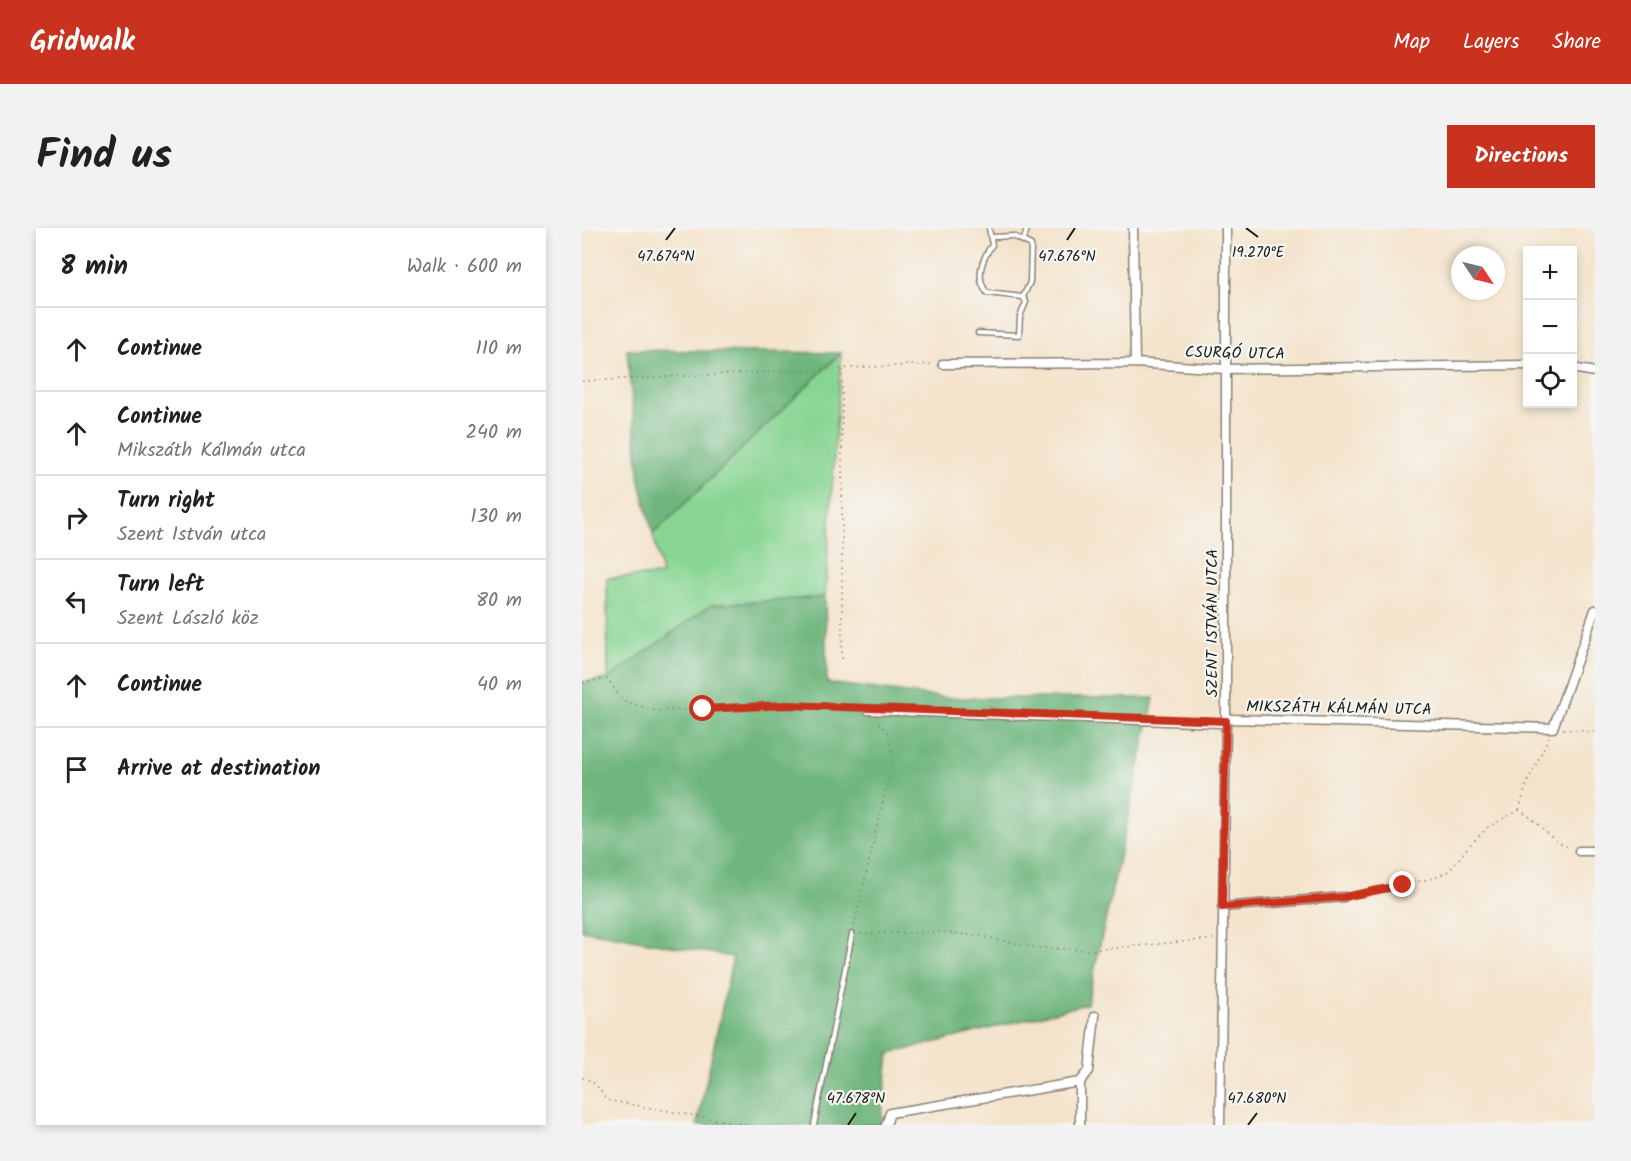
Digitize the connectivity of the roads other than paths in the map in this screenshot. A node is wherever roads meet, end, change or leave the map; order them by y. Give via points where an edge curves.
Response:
1 (989, 228) edge
2 (1027, 228) edge
3 (1133, 228) edge
4 (1226, 228) edge
5 (992, 237) junction
6 (1024, 240) junction
7 (1023, 297) junction
8 (978, 333) dead end
9 (1135, 363) junction
10 (943, 364) road end
11 (1523, 364) edge
12 (1225, 369) junction
13 (1577, 369) edge
14 (1595, 372) edge
15 (1595, 610) edge
16 (868, 710) road end
17 (1226, 721) junction
18 (1595, 850) edge
19 (1579, 851) road end
20 (1344, 897) road end
21 (1222, 907) junction
22 (852, 934) road end
23 (1095, 1016) dead end
24 (1080, 1082) junction
25 (814, 1125) edge
26 (886, 1125) edge
27 (1080, 1125) edge
28 (1220, 1125) edge

1 - 5 lane
2 - 6 lane
3 - 9 street
4 - 12 street, SZENT ISTVÁN UTCA
5 - 6 lane
5 - 7 lane via 992,245 981,260 982,286 987,293
6 - 7 lane via 1031,245 1032,259 1030,282
7 - 8 lane via 1026,302 1019,335
9 - 10 street, CSURGÓ UTCA
9 - 12 street, CSURGÓ UTCA
11 - 12 street, CSURGÓ UTCA
12 - 17 street, SZENT ISTVÁN UTCA
13 - 14 street
15 - 17 street, MIKSZÁTH KÁLMÁN UTCA via 1553,728
16 - 17 street, MIKSZÁTH KÁLMÁN UTCA
17 - 21 street, SZENT ISTVÁN UTCA
18 - 19 street
20 - 21 street
21 - 28 street, SZENT ISTVÁN UTCA
22 - 25 lane
23 - 24 street via 1089,1071
24 - 26 street via 890,1113
24 - 27 street

